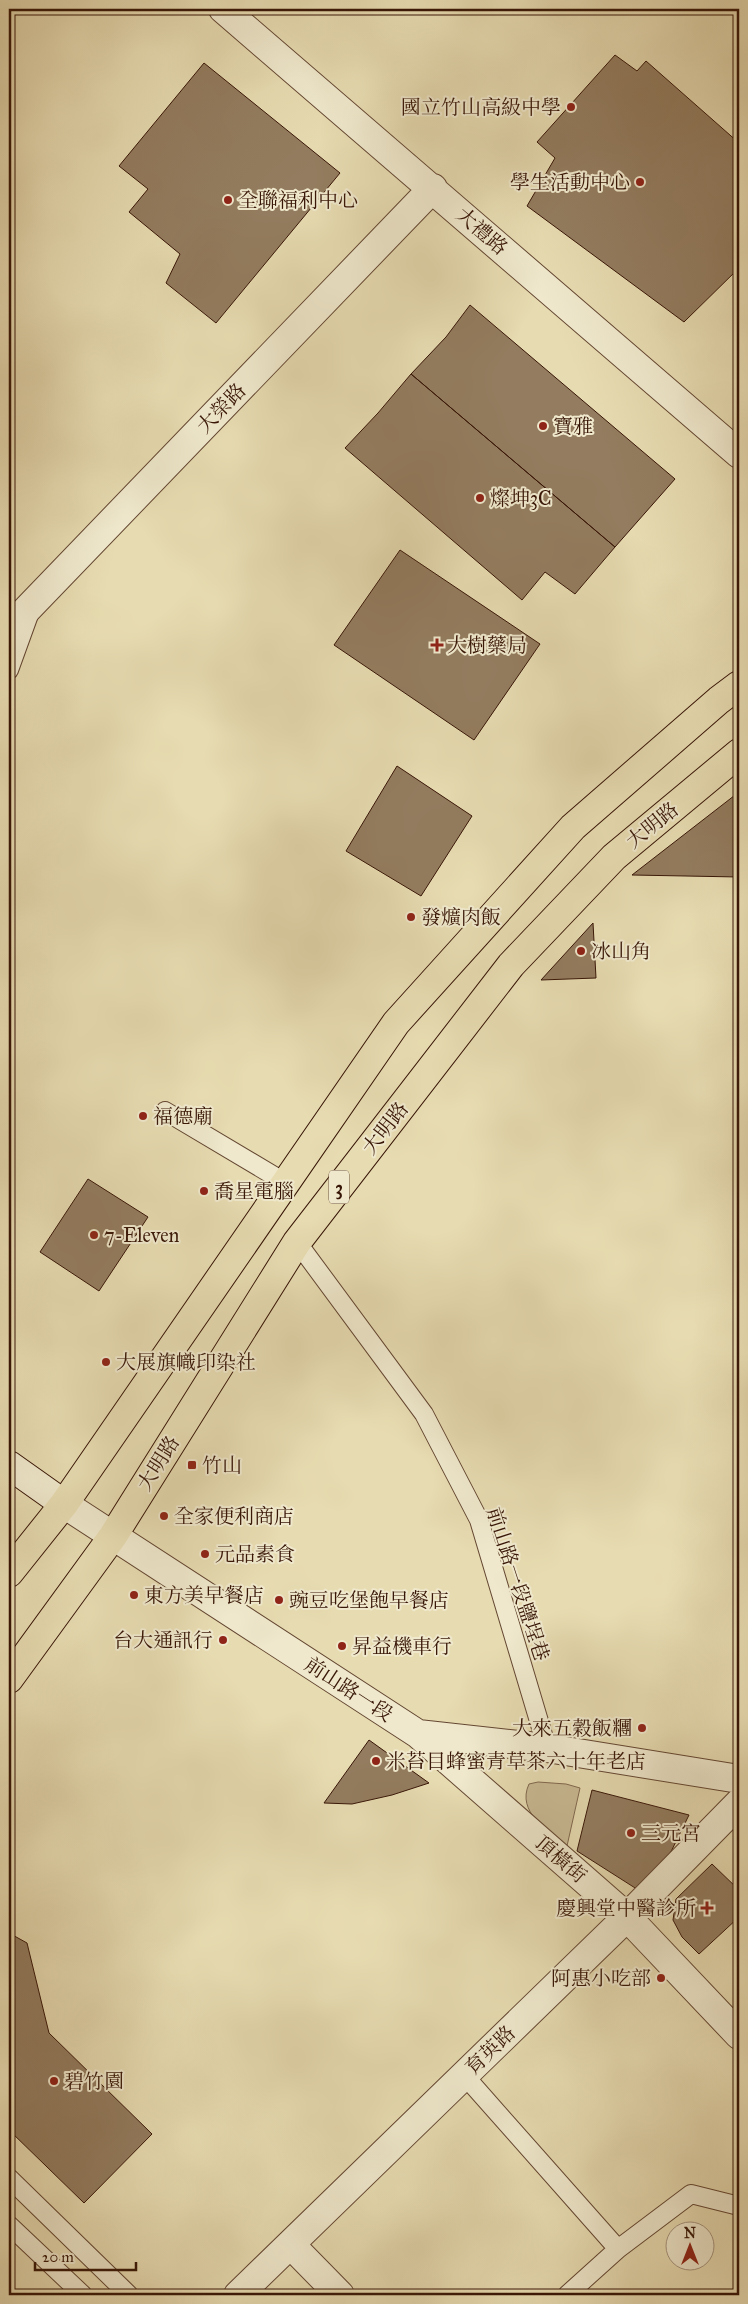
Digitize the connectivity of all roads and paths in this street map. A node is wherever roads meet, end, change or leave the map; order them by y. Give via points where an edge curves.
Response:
1 (223, 9) edge
2 (433, 188) junction
3 (739, 454) edge
4 (33, 602) junction
5 (9, 628) edge
6 (9, 670) edge
7 (739, 685) edge
8 (739, 753) edge
9 (164, 1111) dead end
10 (286, 1183) junction
11 (297, 1242) junction
12 (9, 1465) edge
13 (64, 1504) junction
14 (113, 1536) junction
15 (9, 1573) edge
16 (9, 1679) edge
17 (418, 1734) junction
18 (547, 1748) junction
19 (739, 1779) edge
20 (739, 1803) edge
21 (627, 1917) junction
22 (739, 2035) edge
23 (464, 2075) junction
24 (9, 2178) edge
25 (739, 2206) edge
26 (9, 2226) edge
27 (292, 2244) junction
28 (618, 2249) junction
29 (83, 2295) edge
30 (129, 2295) edge
31 (238, 2295) edge
32 (340, 2295) edge
33 (567, 2295) edge

1 - 2 street, 大禮路
2 - 3 street, 大禮路
2 - 4 street, 大榮路
4 - 5 street, 大榮路
4 - 6 lane
7 - 10 main road, 3 via 573,827 396,1023
8 - 11 main road, 大明路 / 3 via 614,857 511,964
9 - 10 lane
10 - 13 main road, 3
11 - 14 main road, 大明路 / 3
11 - 18 lane, 前山路一段鹽埕巷 via 424,1414 479,1520
12 - 13 street, 前山路一段
13 - 14 street, 前山路一段
13 - 15 main road, 3
14 - 16 main road, 大明路 / 3
14 - 17 street, 前山路一段
17 - 18 street, 前山路一段
17 - 21 street, 頂橫街
18 - 19 street, 前山路一段
20 - 21 street, 育英路
21 - 22 street, 頂橫街
21 - 23 street, 育英路
23 - 27 street, 育英路
23 - 28 lane
24 - 30 lane
25 - 28 lane via 691,2194
26 - 29 lane
27 - 31 street, 育英路
27 - 32 street
28 - 33 lane

